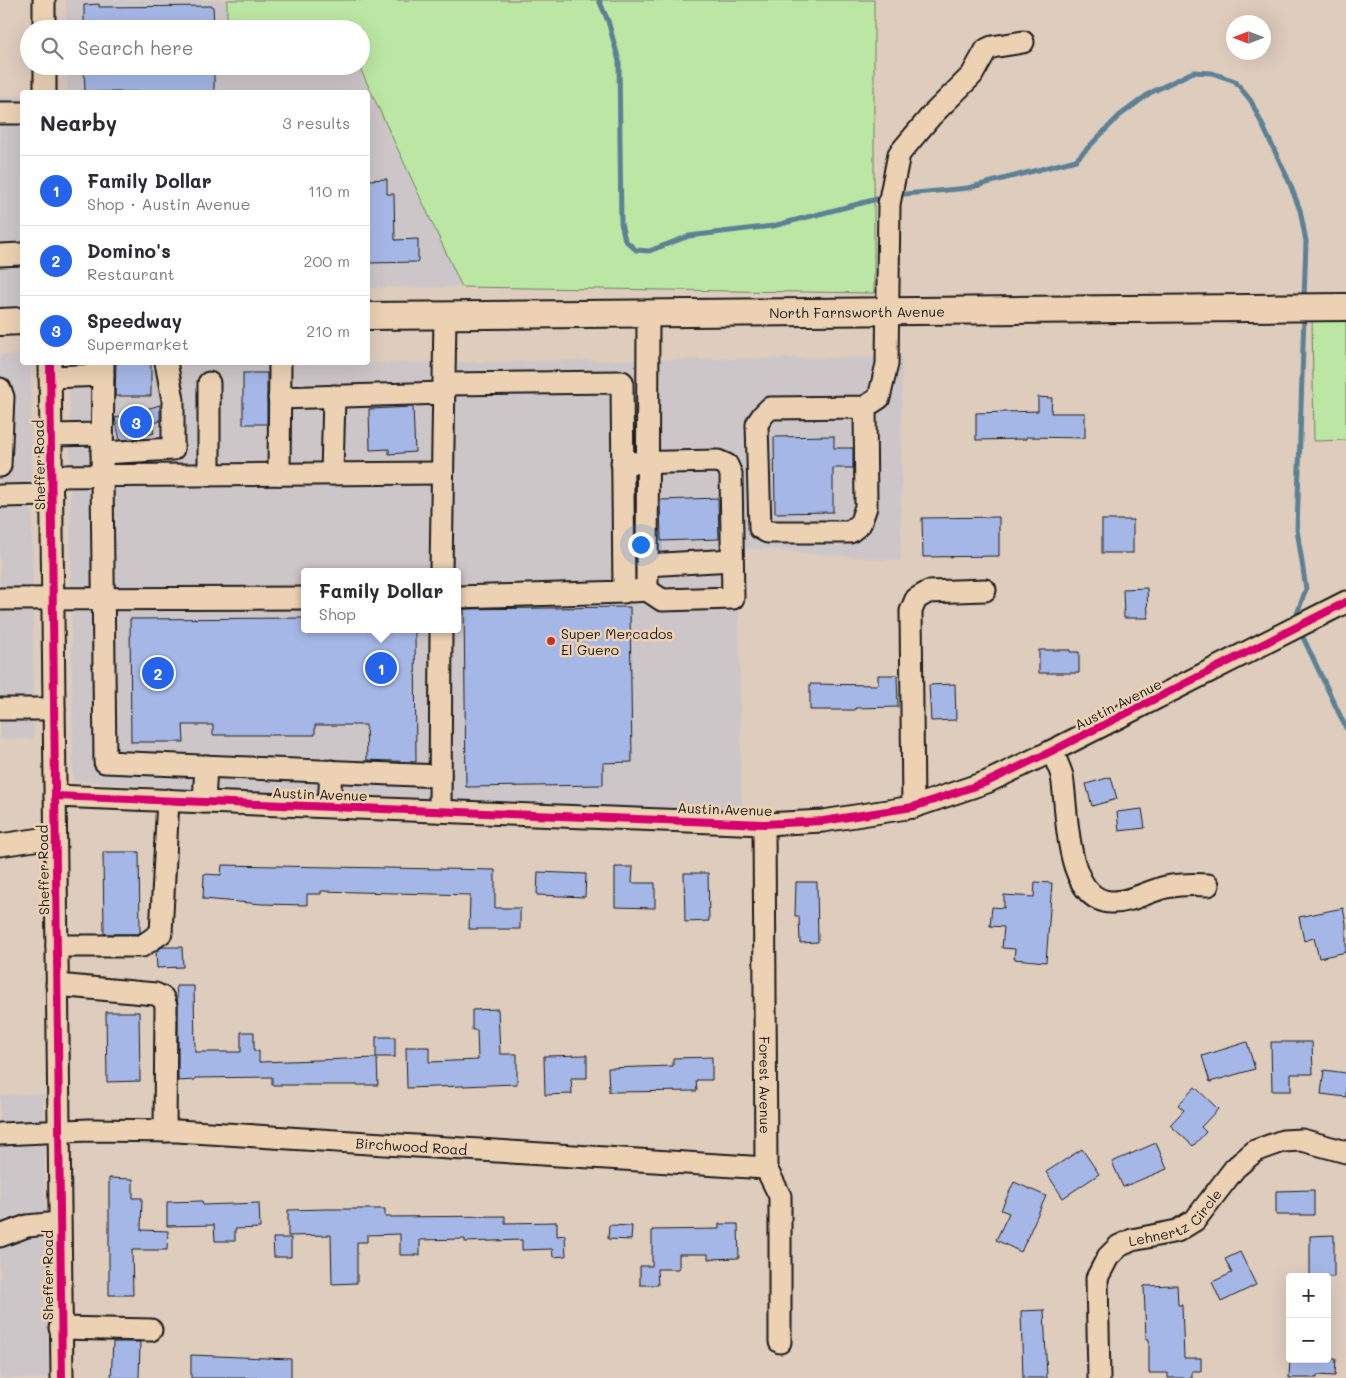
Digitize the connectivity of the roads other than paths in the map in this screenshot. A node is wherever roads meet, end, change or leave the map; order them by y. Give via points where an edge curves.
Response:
1 (44, 0) edge
2 (44, 20) edge
3 (1023, 42) dead end
4 (44, 75) edge
5 (45, 90) edge
6 (0, 113) edge
7 (20, 113) edge
8 (20, 254) edge
9 (0, 255) edge
10 (1343, 307) edge
11 (888, 312) junction
12 (648, 314) junction
13 (446, 315) junction
14 (370, 316) edge
15 (20, 321) edge
16 (0, 322) edge
17 (167, 365) edge
18 (280, 365) edge
19 (103, 368) edge
20 (50, 370) edge
21 (209, 383) dead end
22 (444, 388) junction
23 (0, 389) edge
24 (334, 396) junction
25 (279, 398) junction
26 (865, 406) junction
27 (51, 435) junction
28 (102, 443) junction
29 (163, 449) junction
30 (622, 463) junction
31 (647, 463) junction
32 (0, 466) edge
33 (442, 473) junction
34 (279, 474) junction
35 (332, 474) junction
36 (164, 475) junction
37 (209, 475) junction
38 (102, 476) junction
39 (52, 486) junction
40 (0, 496) edge
41 (732, 560) junction
42 (646, 565) junction
43 (442, 568) edge
44 (646, 590) junction
45 (985, 590) dead end
46 (624, 592) junction
47 (461, 597) edge
48 (53, 598) junction
49 (104, 598) junction
50 (301, 598) edge
51 (0, 599) edge
52 (1346, 602) edge
53 (441, 633) edge
54 (0, 709) edge
55 (54, 709) junction
56 (1052, 751) junction
57 (206, 766) junction
58 (331, 771) junction
59 (440, 776) junction
60 (55, 796) junction
61 (168, 800) junction
62 (204, 802) junction
63 (329, 806) junction
64 (913, 807) junction
65 (440, 811) junction
66 (764, 824) junction
67 (55, 837) junction
68 (0, 845) edge
69 (1208, 885) dead end
70 (57, 946) junction
71 (57, 985) junction
72 (165, 1131) junction
73 (58, 1132) junction
74 (0, 1134) edge
75 (1346, 1152) edge
76 (766, 1168) junction
77 (59, 1223) junction
78 (0, 1236) edge
79 (60, 1328) junction
80 (150, 1330) dead end
81 (780, 1342) dead end
82 (62, 1378) edge
83 (1098, 1378) edge

1 - 2 street
3 - 11 street via 986,50 972,75 899,154 889,204
4 - 5 street
6 - 7 street
8 - 9 street
10 - 11 main road, North Farnsworth Avenue
11 - 12 main road, North Farnsworth Avenue
11 - 26 street via 887,364 880,398
12 - 13 main road, North Farnsworth Avenue
12 - 31 street
13 - 14 main road, North Farnsworth Avenue
13 - 22 street
15 - 16 main road
17 - 29 street via 173,400 173,449
18 - 25 street
19 - 20 street
19 - 28 street
20 - 27 street, Sheffer Road
21 - 37 street
22 - 24 street
22 - 30 street via 622,382
22 - 33 street
23 - 32 street
24 - 25 street
24 - 35 street
25 - 34 street
26 - 26 street via 770,408 763,415 757,424 760,528 767,532 850,532 860,524 866,507
27 - 28 street
27 - 39 street, Sheffer Road
28 - 29 street
28 - 38 street
29 - 36 street
30 - 31 street
30 - 46 street
31 - 41 street via 718,461 727,465 731,474
31 - 42 street
33 - 35 street
33 - 43 street
34 - 35 street
34 - 37 street
36 - 37 street
36 - 38 street
38 - 39 street
38 - 49 street
39 - 40 street
39 - 48 street, Sheffer Road
41 - 42 street
41 - 44 street via 733,598 662,600
42 - 44 street
44 - 46 street
45 - 64 street via 928,592 916,599 911,611
46 - 47 street
48 - 49 street
48 - 51 street
48 - 55 street, Sheffer Road
49 - 50 street
49 - 57 street via 105,762
52 - 56 street, Austin Avenue
53 - 59 street
54 - 55 street
55 - 60 street, Sheffer Road
56 - 64 street, Austin Avenue via 987,782
56 - 69 street via 1061,774 1073,857 1081,884 1094,897 1110,902 1166,887 1190,883
57 - 58 street
57 - 62 street
58 - 59 street
58 - 63 street
59 - 65 street
60 - 61 street, Austin Avenue
60 - 67 street, Sheffer Road
61 - 62 street, Austin Avenue
61 - 70 street via 161,934 142,946
62 - 63 street, Austin Avenue
63 - 65 street, Austin Avenue
64 - 66 street, Austin Avenue via 823,821
65 - 66 street, Austin Avenue
66 - 76 street, Forest Avenue
67 - 68 street
67 - 70 street, Sheffer Road
70 - 71 street, Sheffer Road
71 - 72 street via 155,994 163,998 166,1006
71 - 73 street, Sheffer Road
72 - 73 street, Birchwood Road
72 - 76 street, Birchwood Road
73 - 74 street, Birchwood Road
73 - 77 street, Sheffer Road
75 - 83 street, Lehnertz Circle via 1302,1140 1283,1141 1255,1151 1236,1168 1195,1220 1177,1230 1119,1246 1108,1257 1098,1278
76 - 81 street, Forest Avenue via 780,1196
77 - 78 street via 27,1226
77 - 79 street, Sheffer Road
79 - 80 street
79 - 82 street, Sheffer Road

